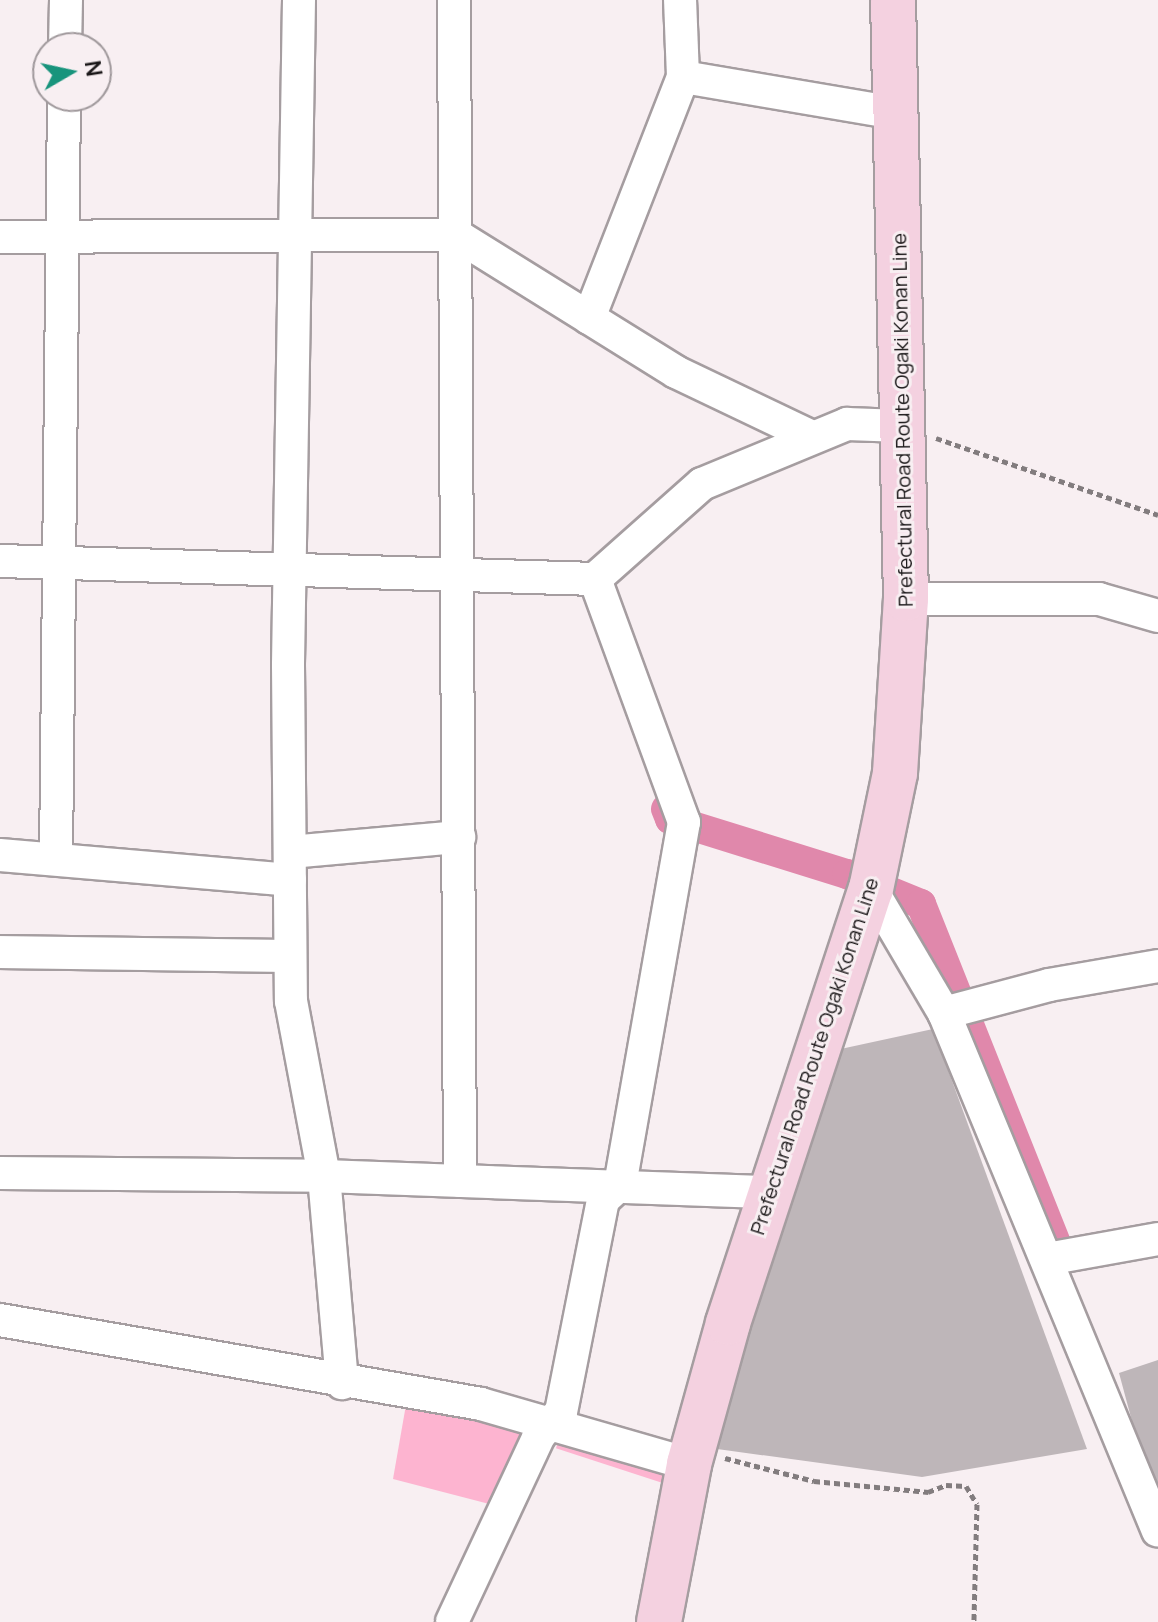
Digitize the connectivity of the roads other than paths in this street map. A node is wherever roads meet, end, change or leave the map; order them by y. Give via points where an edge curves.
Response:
1 (66, 0) edge
2 (299, 0) edge
3 (454, 0) edge
4 (680, 0) edge
5 (893, 0) edge
6 (65, 32) edge
7 (683, 77) junction
8 (64, 112) edge
9 (896, 113) junction
10 (456, 235) junction
11 (0, 237) edge
12 (61, 238) junction
13 (296, 238) junction
14 (589, 318) junction
15 (902, 426) junction
16 (810, 436) junction
17 (0, 561) edge
18 (60, 563) junction
19 (290, 568) junction
20 (455, 572) junction
21 (595, 579) junction
22 (906, 599) junction
23 (1158, 616) edge
24 (459, 837) junction
25 (0, 855) edge
26 (56, 859) junction
27 (290, 866) junction
28 (871, 889) junction
29 (0, 952) edge
30 (290, 956) junction
31 (1158, 966) edge
32 (944, 1013) junction
33 (0, 1173) edge
34 (324, 1176) junction
35 (460, 1181) junction
36 (620, 1184) junction
37 (770, 1192) junction
38 (1158, 1239) edge
39 (1047, 1259) junction
40 (0, 1320) edge
41 (342, 1383) junction
42 (549, 1425) junction
43 (691, 1457) junction
44 (1158, 1531) edge
45 (452, 1622) edge
46 (659, 1622) edge

1 - 6 street
2 - 13 street
3 - 10 street
4 - 7 street
5 - 9 main road, Prefectural Road Route Ogaki Konan Line
7 - 9 street
7 - 14 street
8 - 12 street
9 - 15 main road, Prefectural Road Route Ogaki Konan Line
10 - 13 street
10 - 14 street
10 - 20 street
11 - 12 street
12 - 13 street
12 - 18 street
13 - 19 street
14 - 16 street via 676,372
15 - 16 street via 847,424
15 - 22 main road, Prefectural Road Route Ogaki Konan Line
16 - 21 street via 702,484
17 - 18 street
18 - 19 street
18 - 26 street
19 - 20 street
19 - 27 street
20 - 21 street
20 - 24 street
21 - 36 street via 684,822
22 - 23 street via 1099,599
22 - 28 main road, Prefectural Road Route Ogaki Konan Line via 895,773
24 - 27 street
24 - 35 street
25 - 26 street
26 - 27 street
27 - 30 street
28 - 32 street
28 - 37 main road, Prefectural Road Route Ogaki Konan Line
29 - 30 street
30 - 34 street via 291,1001
31 - 32 street via 1049,985
32 - 39 street
33 - 34 street
34 - 35 street
34 - 41 street
35 - 36 street
36 - 37 street
36 - 42 street via 603,1200 561,1412
37 - 43 main road, Prefectural Road Route Ogaki Konan Line
38 - 39 street
39 - 44 street
40 - 41 street
41 - 42 street via 481,1404
42 - 43 street
42 - 45 street via 539,1436
43 - 46 main road, Prefectural Road Route Ogaki Konan Line

